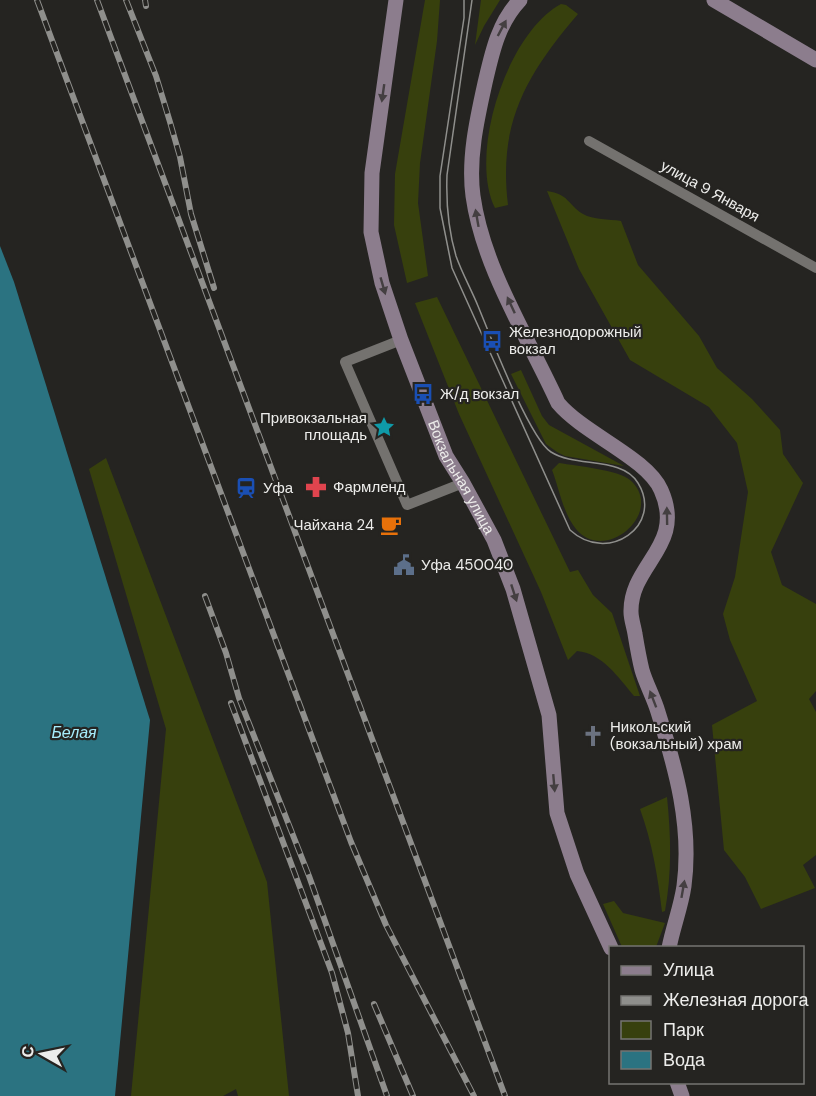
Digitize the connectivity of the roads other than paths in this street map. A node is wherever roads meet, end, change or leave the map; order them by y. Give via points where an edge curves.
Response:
1 (396, 0) edge
2 (520, 0) edge
3 (714, 0) edge
4 (816, 60) edge
5 (589, 141) dead end
6 (816, 268) edge
7 (401, 340) junction
8 (464, 483) junction
9 (610, 946) edge
10 (669, 946) edge

1 -> 7 street, Вокзальная улица via 372,173 371,232 382,283
10 -> 2 street via 684,887 686,827 669,747 642,670 631,611 638,583 667,529 668,508 654,476 582,426 558,403 480,234 473,195 476,131 493,47 500,28
3 - 4 street
5 - 6 street, улица 9 Января
7 - 8 street, Вокзальная улица via 446,456
7 - 8 street via 345,362 407,505
8 -> 9 street, Вокзальная улица via 494,540 513,589 549,715 557,813 577,874

